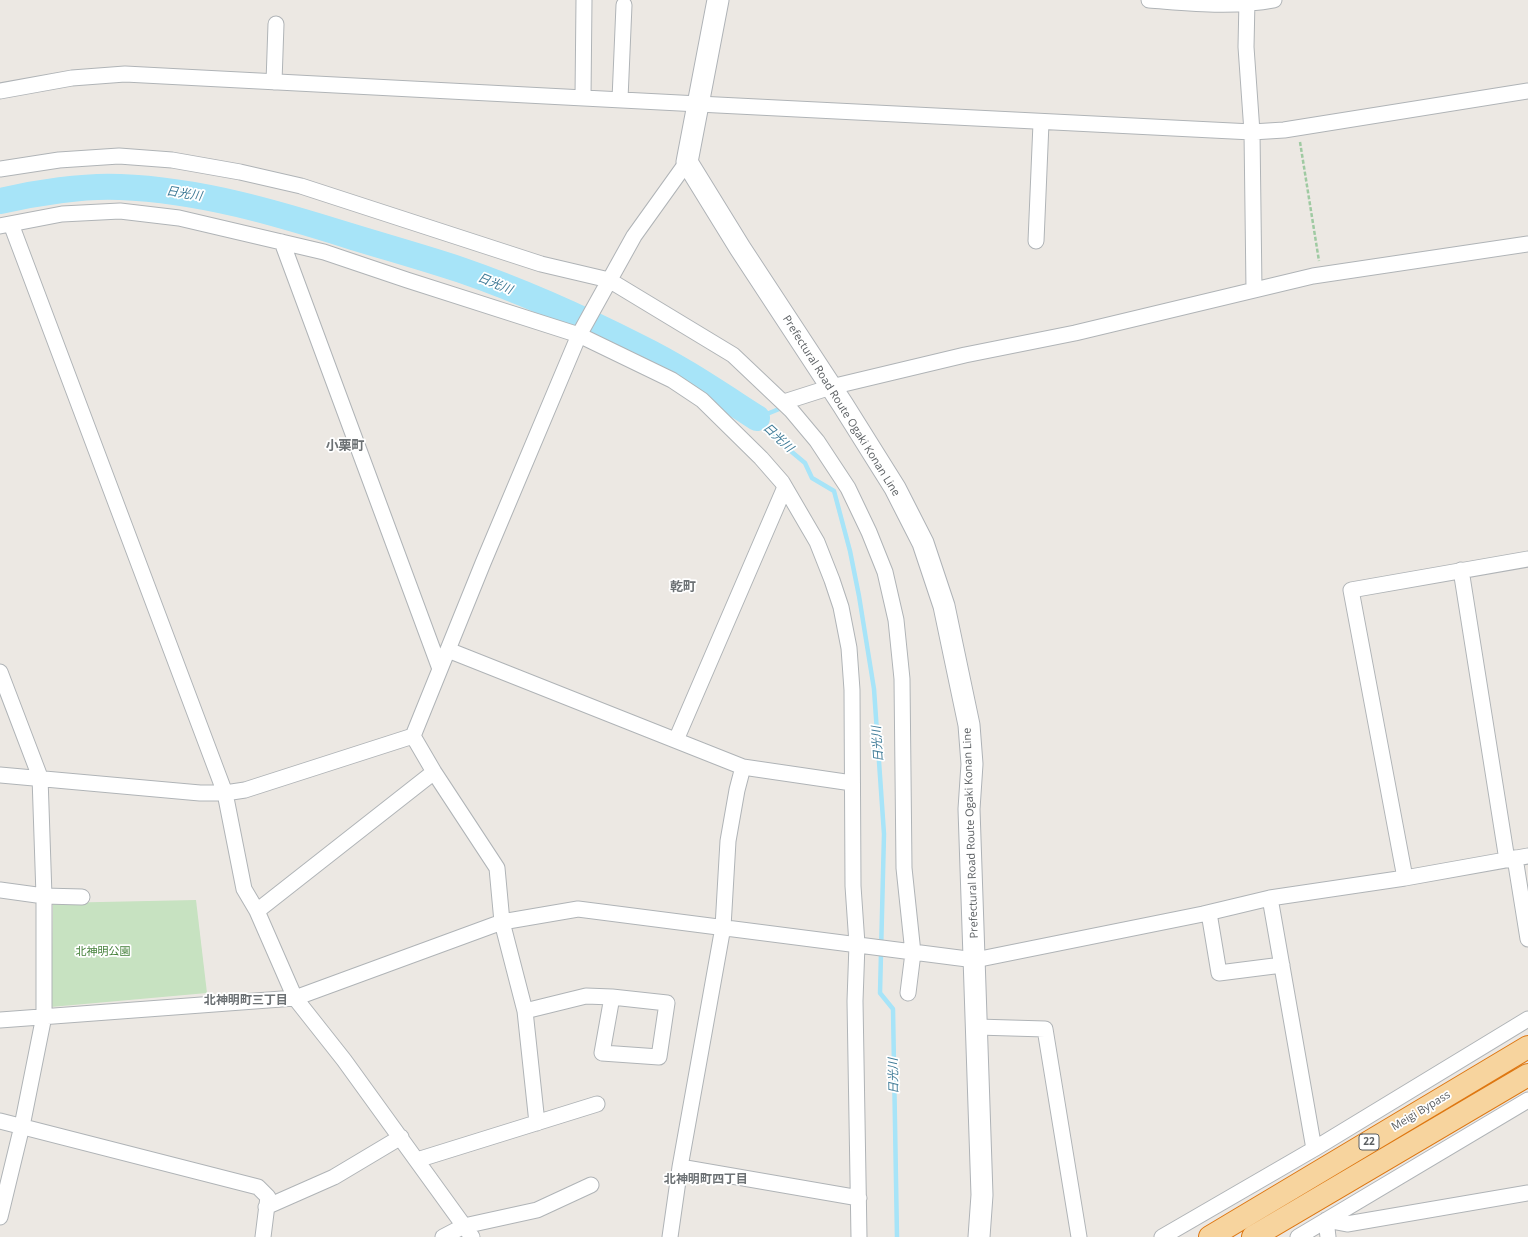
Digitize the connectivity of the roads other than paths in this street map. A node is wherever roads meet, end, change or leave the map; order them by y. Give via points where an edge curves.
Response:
1 (584, 0) edge
2 (718, 0) edge
3 (1149, 0) edge
4 (1274, 0) edge
5 (1247, 2) edge
6 (624, 5) dead end
7 (276, 24) dead end
8 (274, 82) junction
9 (0, 91) edge
10 (1528, 91) edge
11 (583, 97) junction
12 (620, 99) junction
13 (699, 104) junction
14 (1041, 123) junction
15 (1252, 132) junction
16 (688, 162) junction
17 (0, 169) edge
18 (6, 225) edge
19 (1036, 241) dead end
20 (282, 242) junction
21 (1528, 244) edge
22 (608, 282) junction
23 (1254, 290) junction
24 (580, 333) junction
25 (831, 387) junction
26 (784, 402) junction
27 (785, 487) junction
28 (1528, 558) edge
29 (1461, 570) junction
30 (448, 650) junction
31 (440, 669) junction
32 (0, 672) edge
33 (413, 736) junction
34 (676, 740) junction
35 (743, 767) junction
36 (434, 772) junction
37 (0, 775) edge
38 (40, 777) junction
39 (852, 783) junction
40 (225, 793) junction
41 (1517, 858) edge
42 (1405, 878) junction
43 (0, 890) edge
44 (44, 896) junction
45 (82, 897) dead end
46 (1270, 898) junction
47 (257, 911) junction
48 (1210, 913) junction
49 (502, 922) junction
50 (723, 928) junction
51 (1528, 939) edge
52 (859, 944) junction
53 (910, 953) junction
54 (975, 960) junction
55 (1282, 965) junction
56 (908, 993) dead end
57 (612, 996) junction
58 (296, 998) junction
59 (525, 1011) junction
60 (44, 1016) junction
61 (1528, 1018) edge
62 (0, 1020) edge
63 (977, 1027) junction
64 (1528, 1047) edge
65 (1528, 1075) edge
66 (1528, 1100) edge
67 (597, 1104) dead end
68 (0, 1121) edge
69 (537, 1123) junction
70 (22, 1126) junction
71 (400, 1137) junction
72 (1314, 1149) junction
73 (417, 1160) junction
74 (680, 1167) junction
75 (591, 1185) dead end
76 (1528, 1193) edge
77 (859, 1198) junction
78 (266, 1207) junction
79 (0, 1217) edge
80 (1326, 1220) junction
81 (468, 1231) edge
82 (263, 1237) edge
83 (443, 1237) edge
84 (670, 1237) edge
85 (859, 1237) edge
86 (979, 1237) edge
87 (1079, 1237) edge
88 (1162, 1237) edge
89 (1210, 1237) edge
90 (1253, 1237) edge
91 (1298, 1237) edge
92 (1328, 1237) edge

1 - 11 street
2 - 13 main road
3 - 5 street via 1203,4
4 - 5 street
5 - 15 street via 1246,47
6 - 12 street
7 - 8 street
8 - 9 street via 125,74 72,78
8 - 11 street
10 - 15 street
11 - 12 street
12 - 13 street
13 - 14 street
13 - 16 main road
14 - 15 street
14 - 19 street
15 - 23 street
16 - 22 street via 634,236
16 - 25 main road, Prefectural Road Route Ogaki Konan Line via 740,248
17 - 22 street via 59,160 119,156 180,161 240,172 301,186 541,264
18 - 20 street via 62,214 120,211 179,218
18 - 40 street
20 - 24 street via 324,252
20 - 31 street
21 - 23 street via 1321,275
22 - 24 street
22 - 26 street via 733,355
23 - 25 street
24 - 27 street via 672,380 702,400 761,458
24 - 30 street
25 - 26 street
25 - 54 main road, Prefectural Road Route Ogaki Konan Line via 895,488 922,543 944,606 969,725 972,764 969,809
26 - 53 street via 817,441 848,488 870,532 884,572 894,613 902,679 904,868
27 - 34 street
27 - 39 street via 817,542 841,607 849,648 851,676
28 - 29 street
29 - 41 street
29 - 42 street via 1351,590
30 - 31 street
30 - 34 street
31 - 33 street
32 - 38 street
33 - 36 street
33 - 40 street via 245,790
34 - 35 street
35 - 39 street
35 - 50 street via 728,841
36 - 47 street
36 - 49 street via 497,868
37 - 38 street
38 - 40 street via 200,793
38 - 44 street
39 - 52 street via 853,886
40 - 47 street via 244,889
41 - 42 street
41 - 51 street
42 - 46 street
43 - 44 street
44 - 45 street
44 - 60 street
46 - 48 street
46 - 55 street
47 - 58 street
48 - 54 street
48 - 55 street via 1219,974
49 - 50 street via 578,909
49 - 58 street
49 - 59 street
50 - 52 street
50 - 74 street
52 - 53 street
52 - 77 street via 855,1001
53 - 54 street
53 - 56 street
54 - 63 main road, Prefectural Road Route Ogaki Konan Line
55 - 72 street
57 - 57 street via 667,1003 659,1057 602,1053
57 - 59 street via 586,996
58 - 60 street
58 - 71 street
59 - 69 street
60 - 62 street
60 - 70 street
61 - 72 street
63 - 86 main road, Prefectural Road Route Ogaki Konan Line via 982,1195
63 - 87 street via 1045,1029
64 - 89 highway, Meigi Bypass / 22
65 - 90 highway, Meigi Bypass / 22
66 - 80 street
67 - 69 street
68 - 70 street
69 - 73 street
70 - 78 street via 258,1187 268,1197
70 - 79 street
71 - 73 street
71 - 78 street via 334,1177
72 - 88 street
73 - 81 street
74 - 77 street
74 - 84 street
75 - 81 street via 537,1210
76 - 80 street via 1347,1224
77 - 85 street
78 - 82 street
80 - 91 street
80 - 92 street
81 - 83 street

